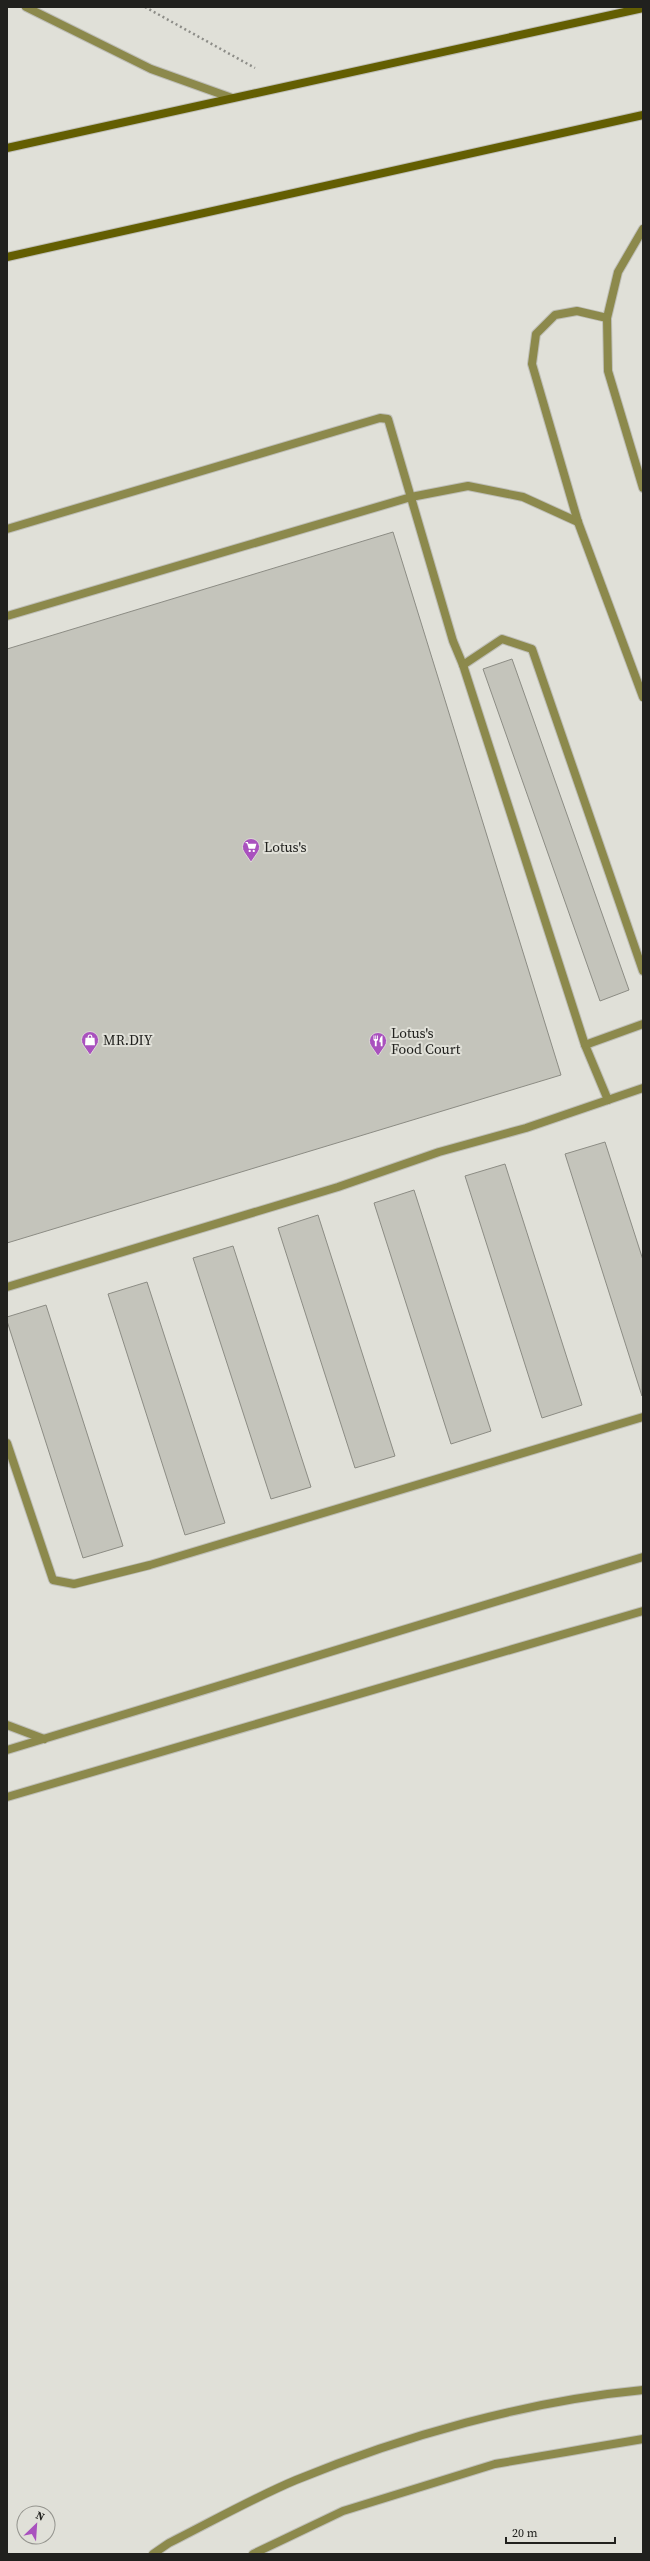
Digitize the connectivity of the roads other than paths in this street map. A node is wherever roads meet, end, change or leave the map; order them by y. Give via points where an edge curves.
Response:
1 (26, 7) edge
2 (643, 8) edge
3 (232, 98) junction
4 (643, 115) edge
5 (7, 148) edge
6 (643, 228) edge
7 (7, 257) edge
8 (607, 318) junction
9 (643, 488) edge
10 (411, 497) junction
11 (578, 522) junction
12 (7, 529) edge
13 (7, 616) edge
14 (464, 665) junction
15 (643, 697) edge
16 (643, 971) edge
17 (643, 1024) edge
18 (585, 1045) junction
19 (643, 1088) edge
20 (608, 1100) junction
21 (7, 1287) edge
22 (643, 1417) edge
23 (7, 1443) edge
24 (643, 1557) edge
25 (643, 1612) edge
26 (7, 1725) edge
27 (44, 1739) junction
28 (7, 1750) edge
29 (7, 1797) edge
30 (643, 2390) edge
31 (643, 2439) edge
32 (153, 2554) edge
33 (253, 2554) edge

1 - 3 street via 151,69
2 - 3 main road
3 - 5 main road
4 - 7 main road
6 - 8 street via 618,272
8 - 9 street via 608,371
8 - 11 street via 577,311 555,315 536,334 532,364
10 - 11 street via 468,486 523,496
10 - 12 street via 388,419 380,418
10 - 13 street
10 - 14 street via 453,641
11 - 15 street
14 - 16 street via 502,639 532,648
14 - 18 street
17 - 18 street
18 - 20 street
19 - 20 street
20 - 21 street via 526,1128 438,1152 338,1187
22 - 23 street via 150,1565 74,1584 53,1580
24 - 27 street
25 - 29 street
26 - 27 street
27 - 28 street
30 - 32 street via 599,2395 434,2430 295,2480 169,2543
31 - 33 street via 495,2464 343,2511

